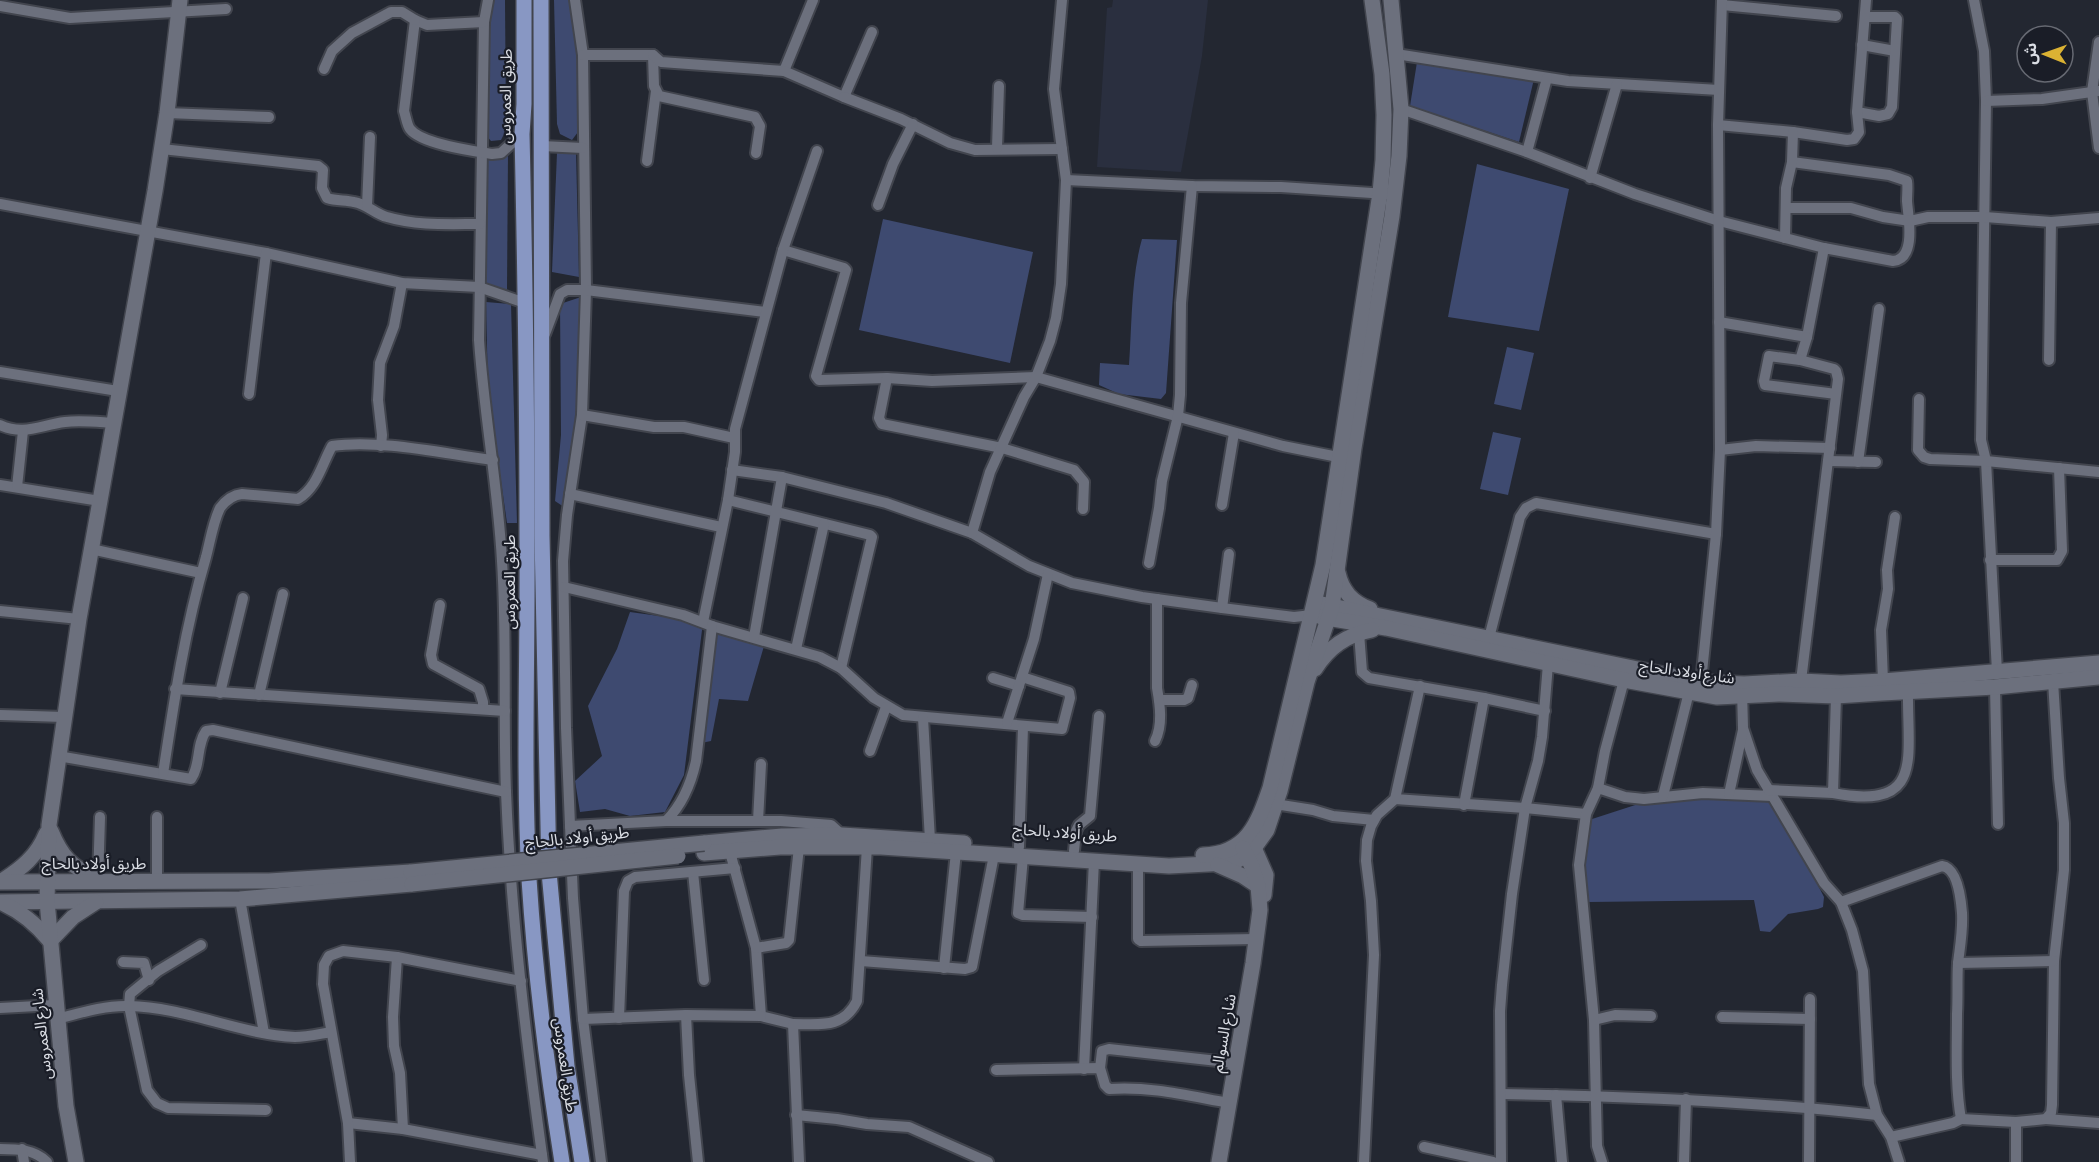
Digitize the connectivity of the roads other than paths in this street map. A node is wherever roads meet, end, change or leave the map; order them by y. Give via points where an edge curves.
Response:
1 (488, 0) edge
2 (524, 0) edge
3 (541, 0) edge
4 (575, 0) edge
5 (813, 0) edge
6 (1062, 0) edge
7 (1372, 0) edge
8 (1390, 0) edge
9 (1866, 0) edge
10 (1974, 0) edge
11 (1722, 3) edge
12 (0, 6) edge
13 (179, 6) edge
14 (226, 9) dead end
15 (1836, 16) dead end
16 (1866, 17) junction
17 (415, 20) junction
18 (484, 22) junction
19 (872, 32) dead end
20 (2099, 42) edge
21 (1863, 45) junction
22 (1895, 51) junction
23 (583, 54) junction
24 (1396, 54) junction
25 (653, 55) junction
26 (324, 69) dead end
27 (784, 71) junction
28 (1547, 78) junction
29 (1617, 84) junction
30 (999, 86) dead end
31 (1719, 90) junction
32 (656, 91) junction
33 (2096, 91) edge
34 (844, 97) junction
35 (1986, 101) junction
36 (1401, 109) junction
37 (1857, 112) junction
38 (167, 113) junction
39 (268, 117) dead end
40 (912, 124) junction
41 (1718, 125) junction
42 (1793, 132) junction
43 (522, 135) junction
44 (370, 137) dead end
45 (542, 146) junction
46 (583, 148) junction
47 (997, 148) junction
48 (2099, 148) edge
49 (162, 149) junction
50 (1062, 149) junction
51 (816, 151) dead end
52 (482, 152) junction
53 (1527, 152) junction
54 (756, 153) dead end
55 (647, 161) dead end
56 (1792, 162) junction
57 (1590, 178) junction
58 (1066, 180) junction
59 (1192, 186) junction
60 (1380, 193) junction
61 (1395, 195) junction
62 (0, 204) edge
63 (878, 205) dead end
64 (367, 206) junction
65 (1786, 208) junction
66 (1985, 217) junction
67 (2099, 218) edge
68 (1719, 221) junction
69 (1910, 221) junction
70 (2051, 222) junction
71 (480, 224) junction
72 (148, 230) junction
73 (1785, 238) junction
74 (1824, 248) junction
75 (783, 250) junction
76 (266, 253) junction
77 (402, 283) junction
78 (479, 287) junction
79 (586, 290) junction
80 (525, 303) junction
81 (1879, 309) dead end
82 (765, 312) junction
83 (1719, 322) junction
84 (1807, 337) junction
85 (543, 340) junction
86 (1800, 360) junction
87 (2049, 360) dead end
88 (0, 372) edge
89 (1036, 377) junction
90 (887, 378) junction
91 (118, 391) junction
92 (249, 394) dead end
93 (1836, 394) junction
94 (1918, 399) dead end
95 (582, 415) junction
96 (1178, 416) junction
97 (112, 423) junction
98 (0, 425) edge
99 (23, 431) junction
100 (1234, 433) junction
101 (734, 438) junction
102 (381, 446) junction
103 (1002, 448) junction
104 (1830, 448) junction
105 (1720, 450) junction
106 (1338, 457) junction
107 (494, 460) junction
108 (1828, 461) junction
109 (1986, 461) junction
110 (1858, 462) junction
111 (1876, 462) dead end
112 (2059, 468) junction
113 (732, 470) junction
114 (2099, 472) edge
115 (782, 477) junction
116 (0, 485) edge
117 (17, 487) junction
118 (570, 494) junction
119 (728, 500) junction
120 (100, 501) junction
121 (1222, 505) dead end
122 (1083, 508) dead end
123 (775, 513) junction
124 (1895, 517) dead end
125 (824, 524) junction
126 (722, 526) junction
127 (972, 533) junction
128 (1716, 534) junction
129 (91, 549) junction
130 (1229, 554) dead end
131 (1338, 554) junction
132 (1990, 560) junction
133 (1149, 563) dead end
134 (201, 573) junction
135 (1048, 574) junction
136 (564, 587) junction
137 (283, 594) dead end
138 (243, 598) dead end
139 (1157, 599) junction
140 (440, 605) dead end
141 (1222, 608) junction
142 (1313, 609) junction
143 (0, 611) edge
144 (1330, 613) junction
145 (79, 619) junction
146 (1387, 623) junction
147 (707, 624) junction
148 (1359, 633) junction
149 (754, 637) junction
150 (1490, 638) junction
151 (796, 650) junction
152 (2099, 663) edge
153 (1548, 664) junction
154 (841, 668) junction
155 (2099, 677) edge
156 (993, 678) dead end
157 (1996, 679) junction
158 (1624, 680) junction
159 (1021, 681) junction
160 (1801, 681) junction
161 (1883, 681) junction
162 (2053, 681) junction
163 (1307, 682) junction
164 (1701, 682) junction
165 (1192, 686) dead end
166 (1420, 686) junction
167 (176, 689) junction
168 (1742, 691) junction
169 (1908, 691) junction
170 (1689, 692) junction
171 (220, 693) junction
172 (260, 695) junction
173 (1836, 696) junction
174 (1484, 698) junction
175 (1159, 700) junction
176 (886, 707) junction
177 (483, 709) junction
178 (505, 711) junction
179 (1545, 711) junction
180 (0, 715) edge
181 (1099, 716) dead end
182 (64, 717) junction
183 (923, 718) junction
184 (1007, 723) junction
185 (1023, 727) junction
186 (1743, 728) junction
187 (1155, 741) dead end
188 (870, 751) dead end
189 (58, 756) junction
190 (761, 764) dead end
191 (163, 774) junction
192 (1598, 788) junction
193 (506, 792) junction
194 (1770, 793) junction
195 (1833, 793) junction
196 (1729, 794) junction
197 (1663, 796) junction
198 (1395, 799) junction
199 (1464, 805) junction
200 (1525, 808) junction
201 (1274, 809) junction
202 (1586, 814) junction
203 (100, 817) dead end
204 (157, 817) dead end
205 (1374, 820) junction
206 (666, 821) junction
207 (758, 822) junction
208 (1998, 824) dead end
209 (49, 825) junction
210 (570, 826) junction
211 (842, 835) junction
212 (930, 840) junction
213 (1247, 846) junction
214 (799, 847) junction
215 (867, 847) junction
216 (704, 848) junction
217 (1074, 851) junction
218 (730, 852) junction
219 (956, 852) junction
220 (1021, 852) junction
221 (994, 855) junction
222 (1094, 861) junction
223 (1149, 861) junction
224 (1215, 865) junction
225 (735, 868) junction
226 (693, 872) junction
227 (411, 878) junction
228 (47, 881) junction
229 (98, 881) junction
230 (157, 881) junction
231 (1262, 881) junction
232 (0, 882) edge
233 (240, 899) junction
234 (98, 900) junction
235 (1, 902) edge
236 (46, 902) junction
237 (1841, 902) junction
238 (1092, 917) junction
239 (1256, 939) junction
240 (50, 941) junction
241 (201, 945) dead end
242 (756, 948) junction
243 (397, 957) junction
244 (861, 961) junction
245 (2054, 961) junction
246 (123, 962) dead end
247 (1958, 963) junction
248 (944, 968) junction
249 (148, 980) junction
250 (704, 980) dead end
251 (521, 981) junction
252 (1810, 999) dead end
253 (129, 1006) junction
254 (0, 1008) edge
255 (56, 1012) junction
256 (686, 1015) junction
257 (761, 1016) junction
258 (1651, 1016) dead end
259 (1722, 1017) dead end
260 (619, 1018) junction
261 (582, 1019) junction
262 (1810, 1019) junction
263 (1594, 1020) junction
264 (793, 1024) junction
265 (331, 1032) junction
266 (264, 1033) junction
267 (1236, 1063) junction
268 (1100, 1068) junction
269 (1084, 1069) junction
270 (996, 1070) dead end
271 (1501, 1094) junction
272 (1556, 1095) junction
273 (1595, 1096) junction
274 (1686, 1099) junction
275 (1229, 1103) junction
276 (1810, 1107) junction
277 (266, 1110) dead end
278 (1877, 1115) junction
279 (796, 1116) junction
280 (1961, 1119) junction
281 (2046, 1119) junction
282 (2016, 1122) junction
283 (348, 1123) junction
284 (2099, 1123) edge
285 (403, 1130) junction
286 (1891, 1137) junction
287 (1424, 1148) dead end
288 (0, 1149) edge
289 (22, 1149) junction
290 (543, 1158) edge
291 (24, 1162) edge
292 (47, 1162) edge
293 (76, 1162) edge
294 (350, 1162) edge
295 (562, 1162) edge
296 (582, 1162) edge
297 (601, 1162) edge
298 (609, 1162) edge
299 (698, 1162) edge
300 (799, 1162) edge
301 (988, 1162) edge
302 (1219, 1162) edge
303 (1364, 1162) edge
304 (1492, 1162) edge
305 (1502, 1162) edge
306 (1562, 1162) edge
307 (1602, 1162) edge
308 (1684, 1162) edge
309 (1809, 1162) edge
310 (1899, 1162) edge
311 (2016, 1162) edge

1 - 18 street
2 - 43 main road, طريق العمروس
3 - 45 main road, طريق العمروس
4 - 23 street
5 - 27 street
6 - 50 street via 1054,89
7 - 60 main road via 1384,115
8 - 24 main road
9 - 16 street
10 - 35 street
11 - 15 street
11 - 31 street
12 - 13 street via 70,18
13 - 14 street
13 - 38 main road
16 - 21 street
16 - 22 street via 1897,19
17 - 18 street via 427,25
17 - 26 street via 402,12 391,12 352,33 332,51
17 - 52 street via 404,111 410,129 425,139
18 - 52 street
19 - 34 street
20 - 33 street
21 - 22 street
21 - 37 street
22 - 37 street via 1892,107 1888,114
23 - 25 street
23 - 46 street
24 - 28 street
24 - 36 main road
25 - 27 street via 662,62
25 - 32 street
27 - 34 street
28 - 29 street
28 - 53 street
29 - 31 street
29 - 57 street
30 - 47 street
31 - 41 street
32 - 54 street via 659,96 754,117 760,126
32 - 55 street
33 - 35 street via 2042,99
33 - 48 street
34 - 40 street
35 - 66 street
36 - 53 street
36 - 61 main road
37 - 42 street via 1859,132 1851,140
38 - 39 street
38 - 49 main road
40 - 47 street via 962,147
40 - 63 street
41 - 42 street
41 - 68 street
42 - 56 street
43 - 52 street via 501,153
43 - 80 main road, طريق العمروس
44 - 64 street
45 - 46 street
45 - 85 main road, طريق العمروس
46 - 79 street
47 - 50 street
49 - 64 street via 318,166 323,170 323,195
49 - 72 main road
50 - 58 street
51 - 75 street
52 - 71 street
53 - 57 street
56 - 65 street
56 - 69 street via 1907,181
57 - 68 street
58 - 59 street
58 - 89 street via 1061,284 1050,341
59 - 60 street
59 - 96 street via 1181,303
60 - 61 street
60 - 106 main road
61 - 131 main road
62 - 72 street
64 - 71 street via 375,214 390,218
65 - 69 street via 1851,208
65 - 73 street
66 - 69 street via 1928,217
66 - 70 street
66 - 109 street via 1981,416
67 - 70 street
68 - 73 street
68 - 83 street
69 - 74 street via 1908,248 1900,260
70 - 87 street
71 - 78 street
72 - 76 street
72 - 91 main road
73 - 74 street
74 - 84 street
75 - 82 street
75 - 90 street via 846,270 818,379
76 - 77 street
76 - 92 street
77 - 78 street
77 - 102 street via 394,326 380,363
78 - 80 street
78 - 107 street via 482,385
79 - 82 street
79 - 85 street via 560,294
79 - 95 street
80 - 295 main road, طريق العمروس via 529,879 548,1074
81 - 110 street
82 - 101 street
83 - 84 street
83 - 105 street
84 - 86 street
85 - 296 main road, طريق العمروس via 542,536 549,872 567,1066
86 - 93 street via 1836,371
86 - 93 street via 1768,356 1766,385
88 - 91 street
89 - 90 street via 932,381
89 - 96 street
89 - 103 street
90 - 103 street via 879,418 882,424
91 - 97 main road
93 - 104 street
94 - 109 street via 1918,450 1924,457
95 - 101 street via 654,427 684,427
95 - 118 street
96 - 100 street
96 - 133 street via 1162,481
97 - 99 street via 65,422
97 - 120 main road
98 - 99 street
99 - 117 street
100 - 106 street
100 - 121 street
101 - 113 street
102 - 107 street
102 - 134 street via 332,446 306,495 298,499 242,494 226,500 219,510
103 - 122 street via 1074,470 1084,482
103 - 127 street via 990,472
104 - 105 street via 1756,446
104 - 108 street
105 - 128 street
106 - 142 main road
107 - 178 street via 504,600
108 - 110 street
108 - 160 street
109 - 112 street
109 - 132 street
110 - 111 street
112 - 114 street
112 - 132 street via 2060,557
113 - 115 street
113 - 119 street
115 - 123 street
115 - 127 street via 886,503
116 - 117 street
117 - 120 street
118 - 126 street
118 - 136 street
119 - 123 street
119 - 126 street
120 - 129 main road
123 - 125 street
123 - 149 street
124 - 161 street via 1881,630
125 - 151 street
125 - 154 street via 872,537
126 - 147 street
127 - 135 street
128 - 150 street via 1536,503 1520,517
128 - 164 street
129 - 134 street
129 - 145 main road
130 - 141 street
131 - 144 main road
131 - 146 main road via 1343,588 1357,603
132 - 157 street
134 - 167 street
135 - 139 street via 1072,583
135 - 159 street
136 - 147 street via 627,600
136 - 210 street
137 - 172 street
138 - 171 street
139 - 141 street
139 - 175 street
140 - 177 street via 431,655 433,664 479,689
141 - 142 street via 1293,616
142 - 144 main road, شارع أولاد الحاج
142 - 213 main road via 1270,788
143 - 145 street
144 - 146 main road, شارع أولاد الحاج
144 - 163 main road
145 - 182 main road
146 - 148 main road
146 - 150 main road, شارع أولاد الحاج
146 - 153 main road, شارع أولاد الحاج
147 - 149 street
147 - 206 street via 692,781
148 - 163 main road via 1330,648
148 - 166 street via 1365,676
149 - 151 street
150 - 164 main road, شارع أولاد الحاج
151 - 154 street
152 - 157 main road, شارع أولاد الحاج
153 - 158 main road, شارع أولاد الحاج
153 - 179 street
154 - 176 street
155 - 162 main road, شارع أولاد الحاج
156 - 159 street
157 - 161 main road, شارع أولاد الحاج
157 - 162 main road, شارع أولاد الحاج
157 - 169 main road, شارع أولاد الحاج
157 - 208 street
158 - 170 main road, شارع أولاد الحاج
158 - 192 street
159 - 184 street
159 - 185 street via 1067,691 1070,696 1062,729
160 - 161 main road, شارع أولاد الحاج
160 - 168 main road, شارع أولاد الحاج
162 - 245 street via 2064,823 2064,870
163 - 201 main road
164 - 168 main road, شارع أولاد الحاج
165 - 175 street via 1184,700
166 - 174 street
166 - 198 street
167 - 171 street
167 - 191 street
168 - 170 main road, شارع أولاد الحاج via 1717,697
168 - 173 main road, شارع أولاد الحاج
168 - 186 street
169 - 173 main road, شارع أولاد الحاج
169 - 195 street via 1907,768 1899,786 1874,798
170 - 197 street
171 - 172 street
172 - 177 street
173 - 195 street
174 - 179 street
174 - 199 street
175 - 187 street via 1160,726
176 - 183 street
176 - 188 street
177 - 178 street
178 - 193 street
179 - 200 street via 1538,761
180 - 182 street
181 - 217 street via 1090,816 1076,831
182 - 189 main road
183 - 184 street
183 - 212 street
184 - 185 street
185 - 220 street
186 - 194 street via 1757,770
186 - 196 street
189 - 191 street
189 - 209 main road
190 - 207 street
191 - 193 street via 191,778 202,737 213,730
192 - 197 street via 1625,798
192 - 202 street
193 - 251 street
194 - 195 street
194 - 196 street
194 - 237 street via 1824,883
196 - 197 street
198 - 199 street
198 - 205 street
199 - 200 street
200 - 202 street
200 - 271 street via 1502,994
201 - 205 street via 1313,810
201 - 213 main road via 1267,830
201 - 231 main road, شارع السوالم
202 - 263 street via 1579,865
203 - 229 street
204 - 230 street
205 - 303 street via 1367,840 1366,861 1374,955
206 - 207 street
206 - 210 street
207 - 211 street via 826,824 836,827
209 - 228 main road, شارع العمروس
209 - 229 main road via 65,859
209 - 232 main road via 33,857
210 - 261 street
211 - 212 main road, طريق أولاد بالحاج
211 - 216 main road, طريق أولاد بالحاج via 782,836
212 - 220 main road, طريق أولاد بالحاج
213 - 223 main road via 1214,855
213 - 224 main road via 1238,860
213 - 231 main road
214 - 215 main road, طريق أولاد بالحاج
214 - 218 main road, طريق أولاد بالحاج
214 - 242 street via 789,940
215 - 219 main road, طريق أولاد بالحاج
215 - 244 street
216 - 218 main road, طريق أولاد بالحاج
216 - 227 main road, طريق أولاد بالحاج, bridge
217 - 220 main road, طريق أولاد بالحاج
217 - 223 main road, طريق أولاد بالحاج
218 - 225 street
219 - 221 main road, طريق أولاد بالحاج
219 - 248 street
220 - 221 main road, طريق أولاد بالحاج
220 - 222 main road, طريق أولاد بالحاج
220 - 238 street via 1018,913
221 - 248 street via 972,967
222 - 223 main road, طريق أولاد بالحاج
222 - 238 street
223 - 224 main road
223 - 239 street via 1138,939
224 - 231 main road
225 - 226 street
225 - 242 street
226 - 250 street
226 - 260 street via 635,877 628,881 624,891
227 - 230 main road, طريق أولاد بالحاج
227 - 233 main road, طريق أولاد بالحاج
228 - 229 main road, طريق أولاد بالحاج
228 - 232 main road, طريق أولاد بالحاج
228 - 236 main road, شارع العمروس
229 - 230 main road, طريق أولاد بالحاج
231 - 239 main road, شارع السوالم
233 - 234 main road, طريق أولاد بالحاج
233 - 266 street
234 - 236 main road, طريق أولاد بالحاج
234 - 240 main road via 73,917
235 - 236 main road, طريق أولاد بالحاج
235 - 240 main road via 23,914
236 - 240 main road, شارع العمروس
237 - 247 street via 1948,866 1958,888 1962,913
237 - 278 street via 1863,971 1869,1084
238 - 269 street
239 - 267 main road, شارع السوالم
240 - 255 main road, شارع العمروس
241 - 249 street
242 - 257 street
243 - 251 street
243 - 265 street via 343,951 329,956 324,965 323,984
243 - 285 street via 394,1046 400,1073
244 - 248 street
244 - 264 street via 857,1001 852,1011 829,1024
245 - 247 street
245 - 281 street via 2052,1105
246 - 249 street via 144,963
247 - 280 street
249 - 253 street via 130,994
251 - 290 street
252 - 262 street
253 - 255 street
253 - 266 street
253 - 277 street via 145,1084 157,1103 168,1108
254 - 255 street
255 - 293 main road, شارع العمروس
256 - 257 street
256 - 260 street
256 - 299 street
257 - 264 street
258 - 263 street via 1615,1015
259 - 262 street
260 - 261 street
261 - 297 street
262 - 276 street
263 - 273 street
264 - 279 street
265 - 266 street via 296,1037
265 - 283 street
267 - 268 street via 1108,1049 1100,1054
267 - 275 main road, شارع السوالم
268 - 269 street
268 - 275 street via 1109,1089 1168,1091
269 - 270 street
271 - 272 street
271 - 305 street
272 - 273 street
272 - 306 street
273 - 274 street
273 - 307 street via 1597,1146
274 - 276 street
274 - 308 street
275 - 302 main road, شارع السوالم
276 - 278 street
276 - 309 street
278 - 286 street
279 - 300 street
279 - 301 street via 909,1127
280 - 282 street
280 - 286 street
281 - 282 street
281 - 284 street
282 - 311 street
283 - 285 street
283 - 294 street
285 - 290 street
286 - 310 street
287 - 304 street
288 - 289 street
289 - 291 street
289 - 292 street
297 - 298 street

